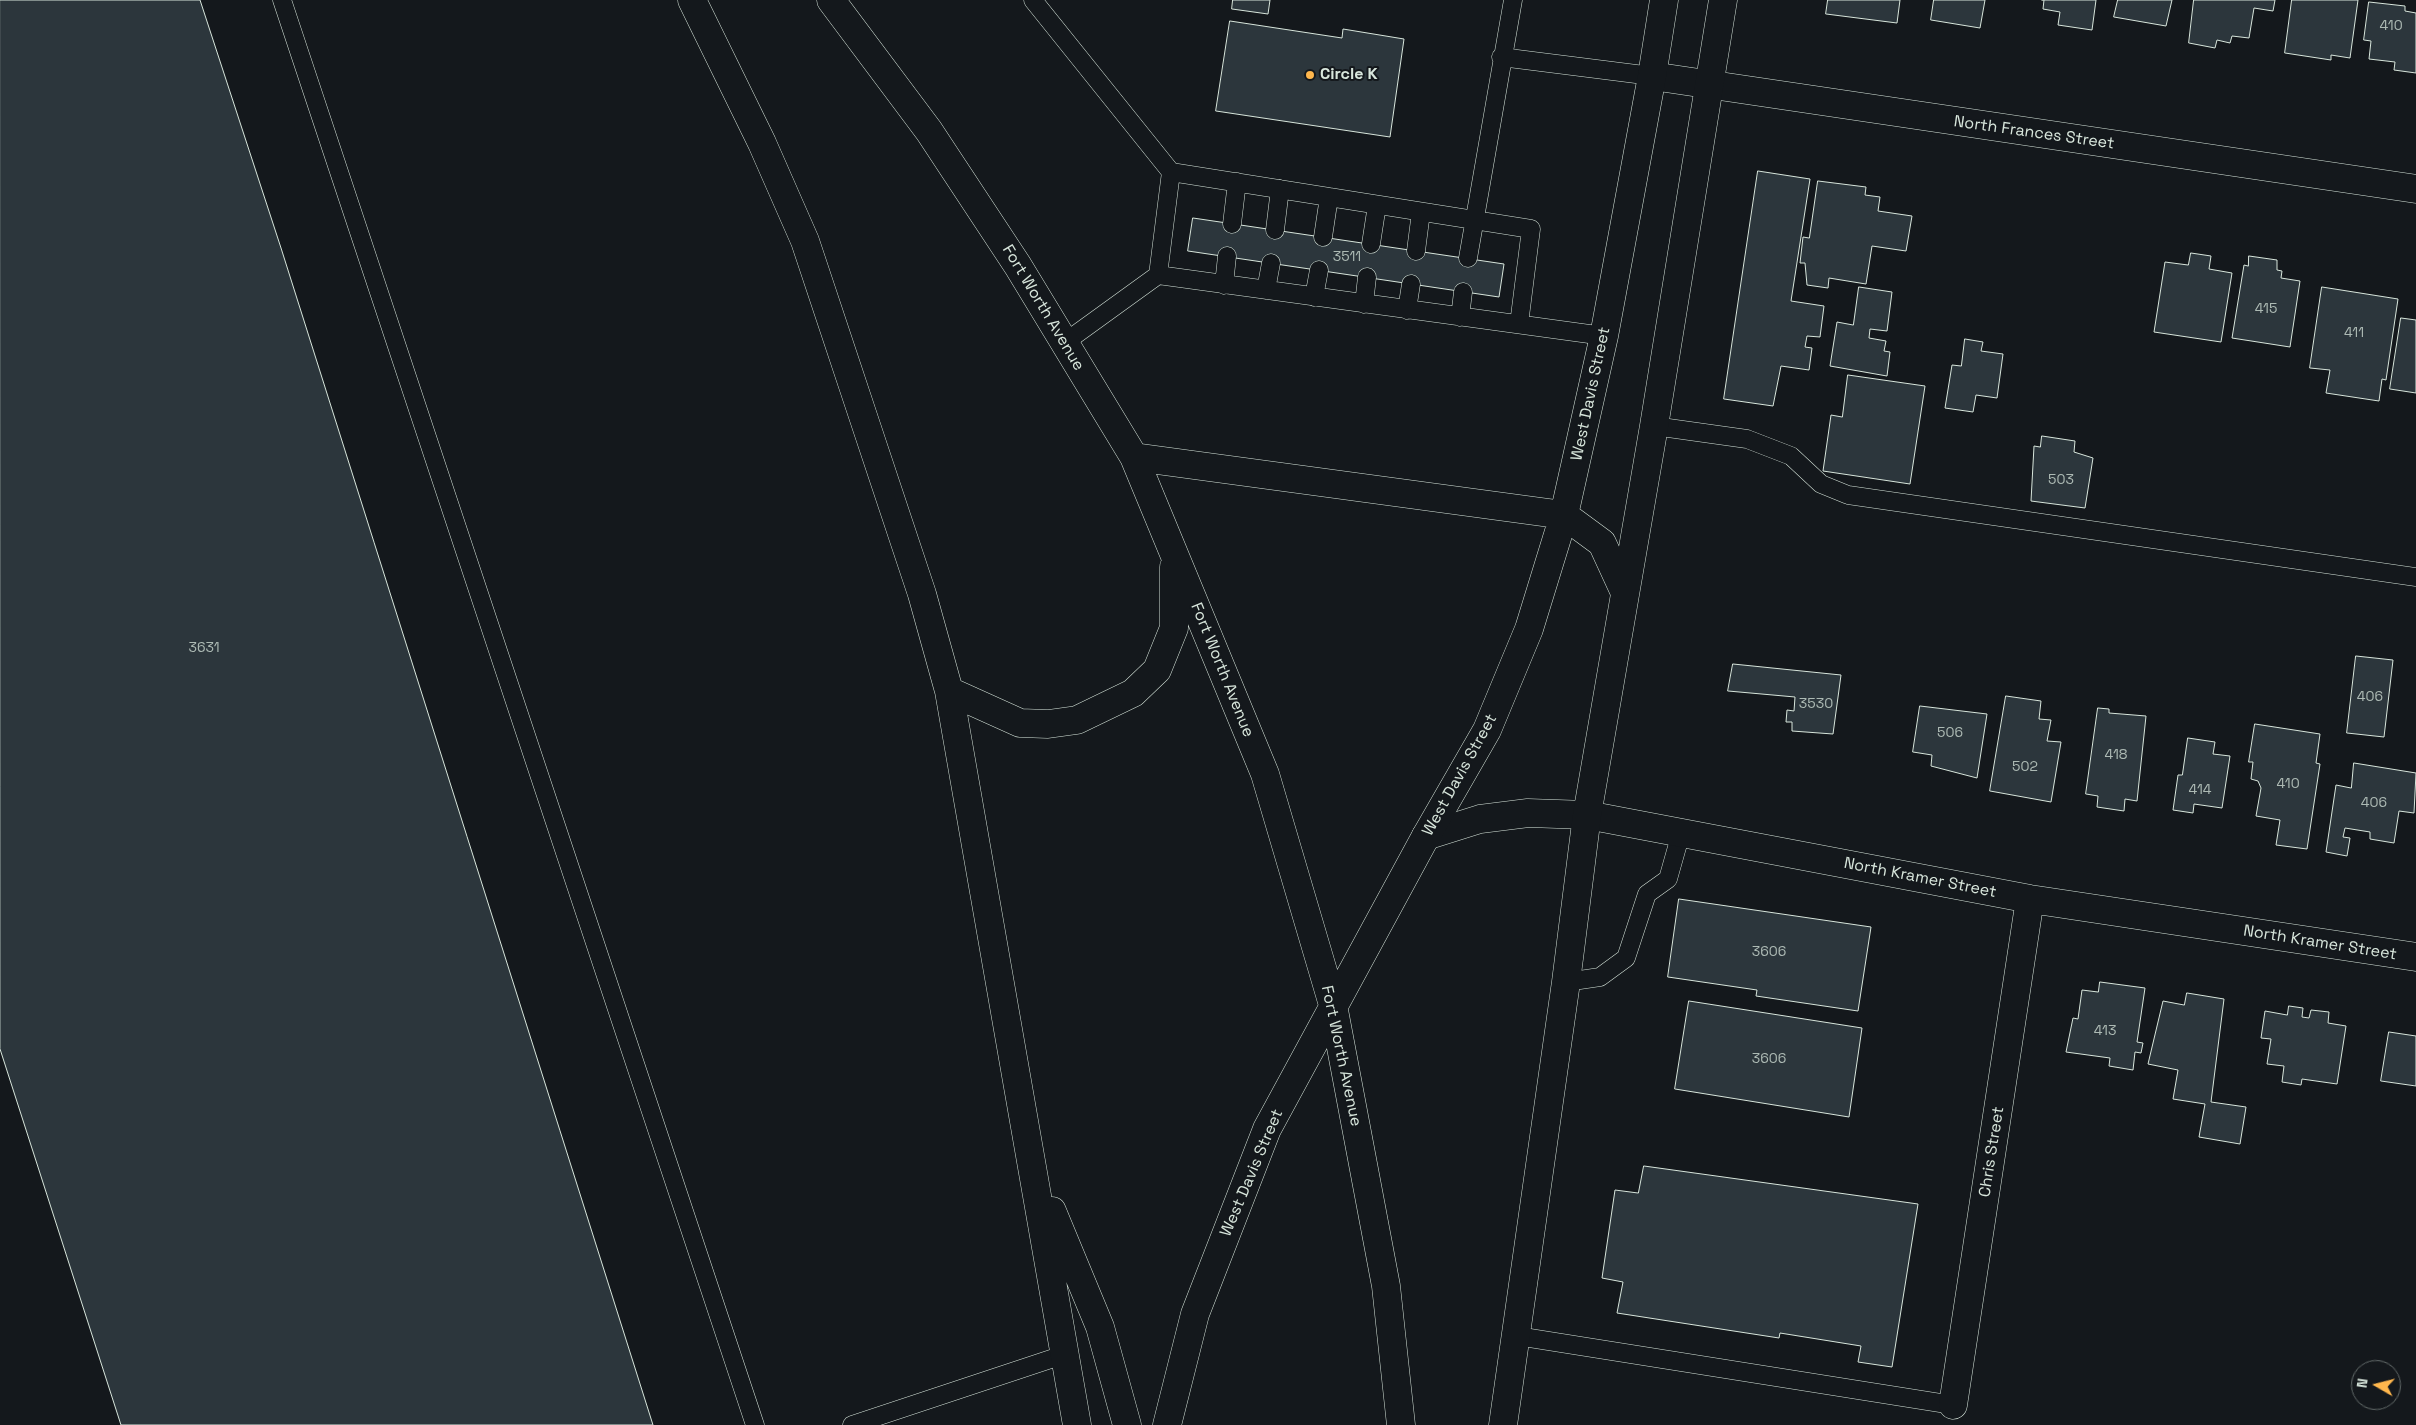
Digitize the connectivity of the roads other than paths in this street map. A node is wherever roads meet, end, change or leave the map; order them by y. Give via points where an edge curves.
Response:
1 (282, 0) edge
2 (692, 0) edge
3 (832, 0) edge
4 (1033, 0) edge
5 (1513, 0) edge
6 (1664, 0) edge
7 (1724, 0) edge
8 (1502, 57) junction
9 (1652, 76) junction
10 (1710, 85) junction
11 (1171, 172) junction
12 (1238, 182) junction
13 (1280, 189) junction
14 (2416, 189) edge
15 (1329, 197) junction
16 (1377, 205) junction
17 (1421, 212) junction
18 (1474, 220) junction
19 (1232, 224) dead end
20 (1275, 230) dead end
21 (1323, 237) dead end
22 (1371, 244) dead end
23 (1416, 251) dead end
24 (1227, 256) dead end
25 (1468, 258) dead end
26 (1271, 263) dead end
27 (1319, 270) dead end
28 (1158, 275) junction
29 (1367, 277) dead end
30 (1411, 284) dead end
31 (1224, 285) junction
32 (1266, 290) junction
33 (1463, 292) dead end
34 (1314, 297) junction
35 (1364, 304) junction
36 (1407, 310) junction
37 (1460, 317) junction
38 (1519, 324) junction
39 (1604, 336) junction
40 (1064, 343) junction
41 (1654, 426) junction
42 (1134, 457) junction
43 (1564, 515) junction
44 (1174, 553) junction
45 (2416, 577) edge
46 (1625, 594) junction
47 (949, 691) junction
48 (1587, 815) junction
49 (1681, 833) junction
50 (1426, 836) junction
51 (2030, 899) junction
52 (2416, 957) edge
53 (1566, 982) junction
54 (1333, 1005) junction
55 (1032, 1161) junction
56 (1516, 1336) junction
57 (1066, 1354) junction
58 (1953, 1405) joint
59 (755, 1425) edge
60 (852, 1425) edge
61 (1077, 1425) edge
62 (1127, 1425) edge
63 (1168, 1425) edge
64 (1401, 1425) edge
65 (1503, 1425) edge

1 - 59 lane
2 - 47 main road via 762,143 805,241 922,594
3 - 40 main road, Fort Worth Avenue via 929,131 1018,266
4 - 11 lane
5 - 8 lane
6 - 9 main road, West Davis Street
7 - 10 main road
8 - 9 lane
8 - 18 lane
9 - 10 main road, North Frances Street
9 - 39 main road, West Davis Street
10 - 14 main road, North Frances Street
10 - 41 main road
11 - 12 lane
11 - 28 lane
12 - 13 lane
12 - 19 lane
13 - 15 lane
13 - 20 lane
15 - 16 lane
15 - 21 lane
16 - 17 lane
16 - 22 lane
17 - 18 lane
17 - 23 lane
18 - 25 lane
18 - 38 lane via 1531,229
24 - 31 lane
26 - 32 lane
27 - 34 lane
28 - 31 lane
28 - 40 lane
29 - 35 lane
30 - 36 lane
31 - 32 lane
32 - 34 lane
33 - 37 lane
34 - 35 lane
35 - 36 lane
36 - 37 lane
37 - 38 lane
38 - 39 lane
39 - 43 main road, West Davis Street
40 - 42 main road, Fort Worth Avenue
41 - 45 lane via 1746,439 1791,456 1821,484 1848,496
41 - 46 main road
42 - 43 main road
42 - 44 main road, Fort Worth Avenue
43 - 46 main road via 1602,543
43 - 50 main road, West Davis Street via 1529,629 1487,730
44 - 47 main road via 1174,628 1157,670 1134,693 1077,720 1048,724 1020,723
44 - 54 main road, Fort Worth Avenue via 1265,774
46 - 48 main road
47 - 55 main road
48 - 49 main road, North Kramer Street
48 - 50 main road, North Kramer Street via 1528,812 1480,819
48 - 53 main road
49 - 51 main road, North Kramer Street
49 - 53 lane via 1668,878 1647,894 1626,958 1600,977
50 - 54 main road, West Davis Street
51 - 52 main road, North Kramer Street
51 - 58 main road, Chris Street
53 - 56 main road
54 - 63 main road, West Davis Street via 1263,1138 1195,1314
54 - 64 main road, Fort Worth Avenue via 1386,1286
55 - 57 main road
55 - 62 main road via 1100,1327
56 - 58 lane
56 - 65 main road
57 - 60 lane
57 - 61 main road

